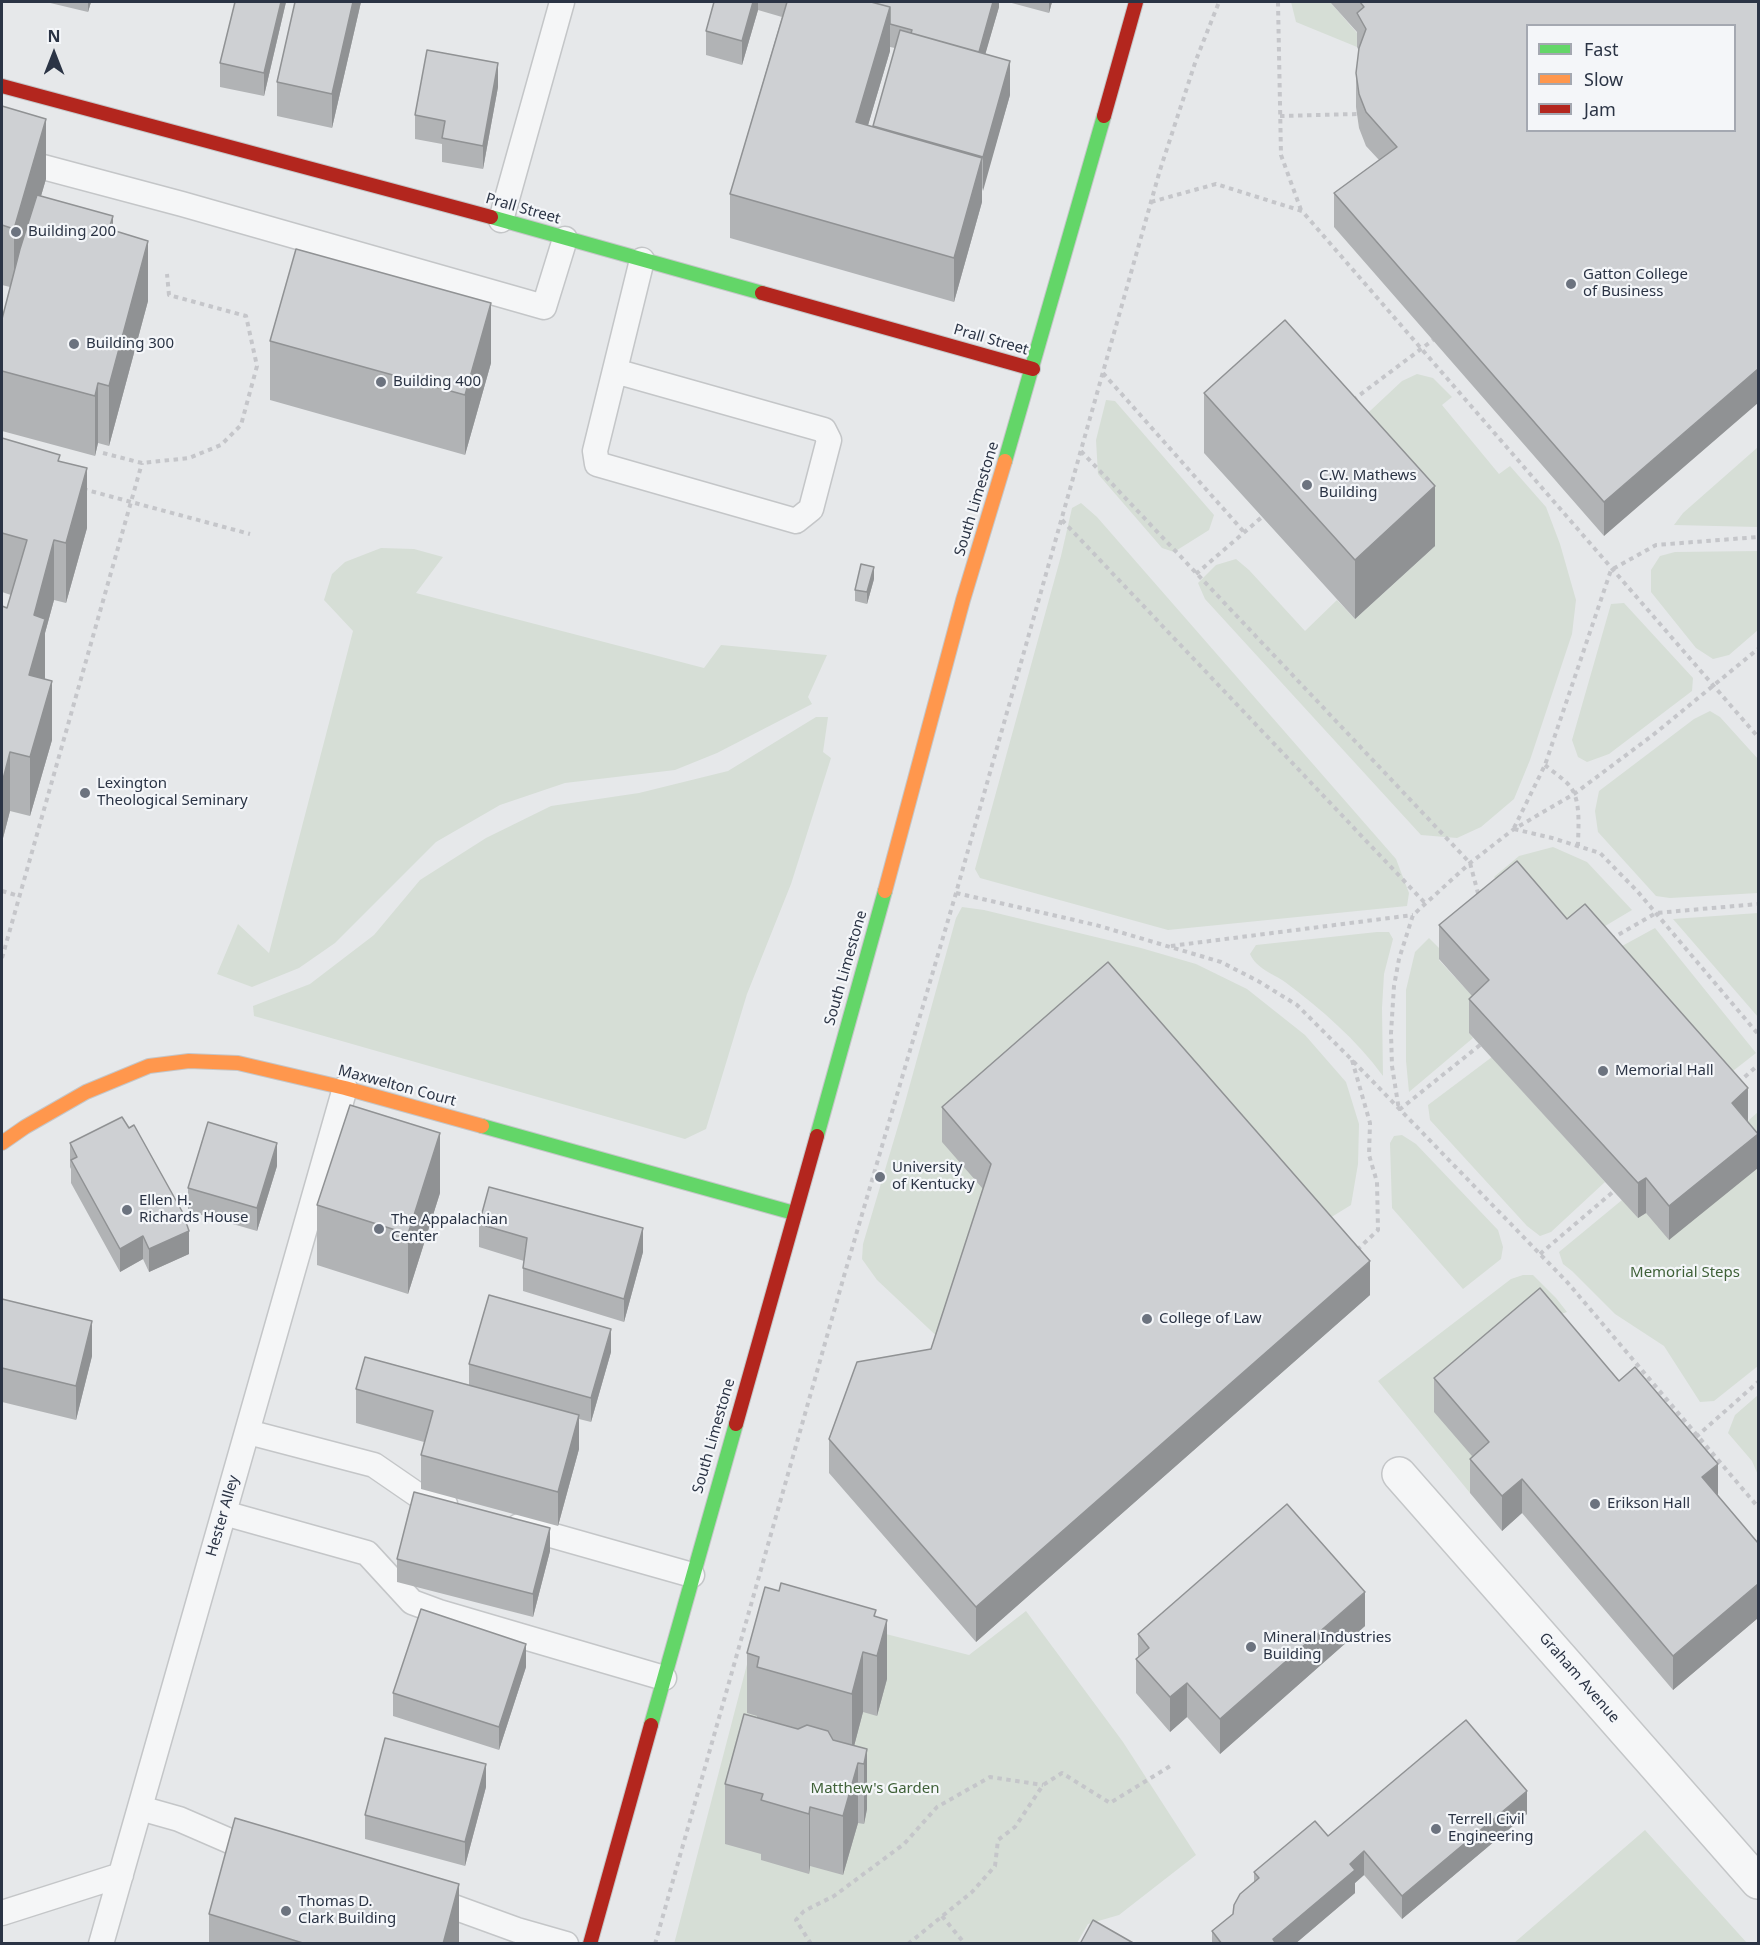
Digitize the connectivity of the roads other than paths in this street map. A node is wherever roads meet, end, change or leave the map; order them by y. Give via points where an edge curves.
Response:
1 (562, 2) edge
2 (1136, 2) edge
3 (2, 86) edge
4 (2, 156) edge
5 (501, 220) junction
6 (565, 239) junction
7 (642, 260) junction
8 (1034, 369) junction
9 (615, 371) junction
10 (345, 1088) junction
11 (3, 1140) edge
12 (794, 1213) junction
13 (248, 1432) junction
14 (1399, 1474) dead end
15 (467, 1511) edge
16 (224, 1513) junction
17 (500, 1520) edge
18 (692, 1575) junction
19 (664, 1678) junction
20 (140, 1808) junction
21 (277, 1855) edge
22 (121, 1875) junction
23 (1758, 1882) edge
24 (411, 1893) edge
25 (2, 1913) edge
26 (101, 1944) edge
27 (566, 1944) edge
28 (590, 1944) edge

1 - 5 lane
2 - 8 main road, South Limestone
3 - 5 main road, Prall Street
4 - 6 lane via 544,307
5 - 6 main road, Prall Street
6 - 7 main road, Prall Street
7 - 8 main road, Prall Street
7 - 9 lane
8 - 12 main road, South Limestone via 963,600
9 - 9 lane via 595,451 597,464 796,520 810,509 829,440 824,430
10 - 11 main road, Maxwelton Court via 238,1063 149,1066 86,1092
10 - 12 main road, Maxwelton Court
10 - 13 lane, Hester Alley
12 - 18 main road, South Limestone
13 - 15 lane via 374,1465 422,1498
13 - 16 lane, Hester Alley
14 - 23 street, Graham Avenue
16 - 19 lane via 366,1553 412,1602
16 - 20 lane, Hester Alley
17 - 18 lane
18 - 19 main road, South Limestone
19 - 28 main road, South Limestone
20 - 21 lane
20 - 22 lane, Hester Alley
22 - 25 lane
22 - 26 lane, Hester Alley
24 - 27 lane

